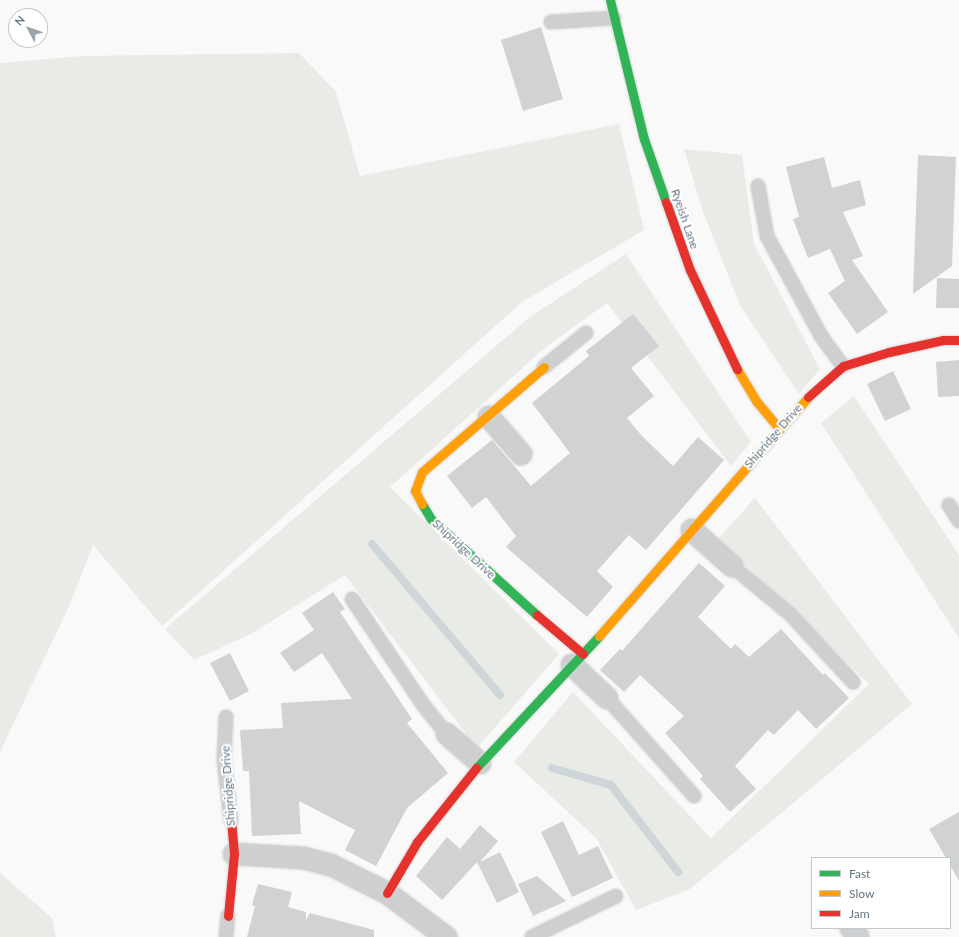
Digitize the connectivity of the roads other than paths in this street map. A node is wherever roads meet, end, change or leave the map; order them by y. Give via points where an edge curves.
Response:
1 (610, 0) edge
2 (614, 18) junction
3 (551, 22) dead end
4 (758, 186) dead end
5 (586, 333) dead end
6 (959, 340) edge
7 (843, 366) junction
8 (544, 367) joint
9 (489, 417) junction
10 (779, 428) junction
11 (521, 454) dead end
12 (949, 505) dead end
13 (959, 521) edge
14 (692, 530) junction
15 (732, 566) joint
16 (352, 599) dead end
17 (578, 660) junction
18 (853, 682) dead end
19 (606, 698) joint
20 (226, 717) dead end
21 (447, 734) joint
22 (480, 763) junction
23 (694, 796) dead end
24 (231, 821) joint
25 (234, 854) junction
26 (387, 893) junction
27 (616, 896) dead end
28 (228, 916) joint
29 (852, 929) edge
30 (226, 937) edge
31 (446, 937) edge
32 (532, 937) edge
33 (858, 937) edge

1 - 2 street, Ryeish Lane
2 - 3 lane
2 - 10 street, Ryeish Lane via 644,139 690,270 727,353 757,402
4 - 7 lane via 766,236 821,336
5 - 8 lane, Shipridge Drive
6 - 7 street, Shipridge Drive via 943,340 889,352
7 - 10 street, Shipridge Drive
8 - 9 street, Shipridge Drive
9 - 11 street
9 - 17 street, Shipridge Drive via 422,472 415,491 431,518
10 - 14 street, Shipridge Drive
12 - 13 lane
14 - 15 street
14 - 17 street, Shipridge Drive
15 - 18 lane via 790,614
16 - 21 lane via 424,706
17 - 19 street, Shipridge Drive
17 - 22 street, Shipridge Drive
19 - 23 lane, Shipridge Drive
20 - 24 lane, Shipridge Drive via 224,759
21 - 22 street
22 - 26 street, Shipridge Drive via 417,842
24 - 25 street, Shipridge Drive
25 - 26 street via 303,858 331,865
25 - 28 street, Shipridge Drive
26 - 31 street
27 - 32 lane
28 - 30 lane, Shipridge Drive
29 - 33 street

